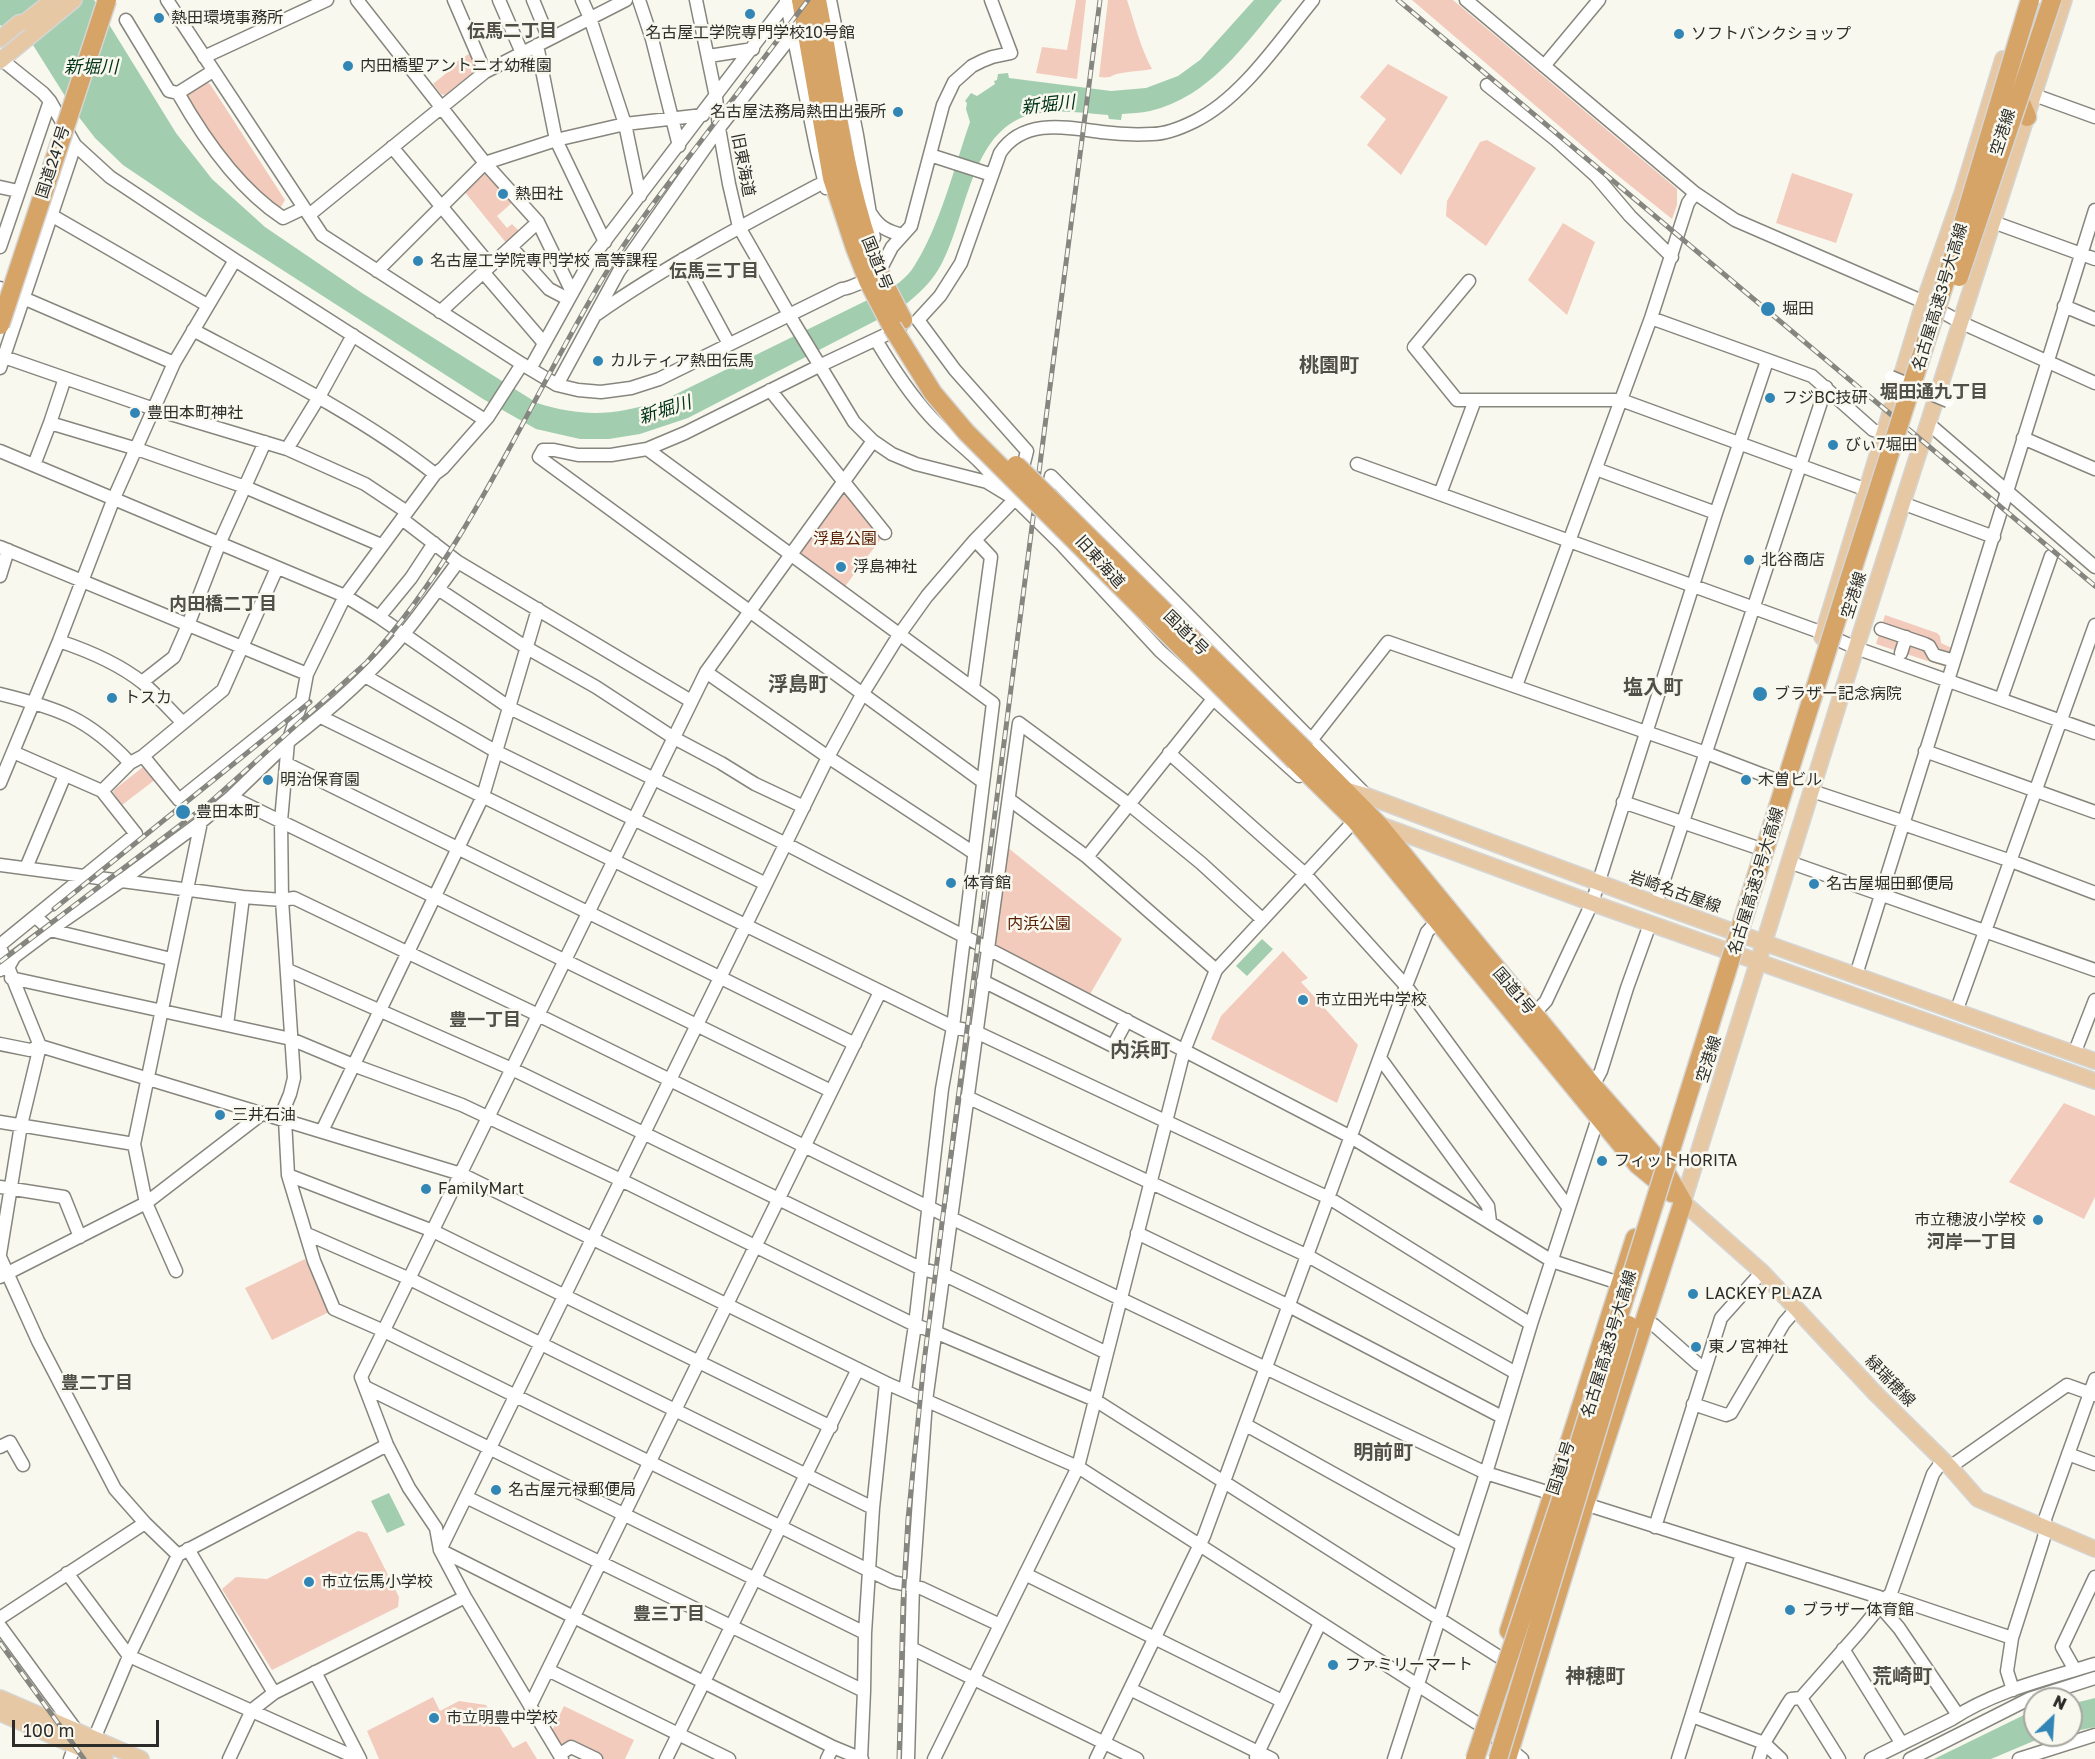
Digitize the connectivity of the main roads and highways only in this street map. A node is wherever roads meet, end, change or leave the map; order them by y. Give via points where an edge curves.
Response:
1 (41, 0) edge
2 (53, 0) edge
3 (74, 0) edge
4 (95, 0) edge
5 (107, 0) edge
6 (817, 0) edge
7 (2023, 0) edge
8 (2030, 0) edge
9 (2043, 0) edge
10 (2052, 0) edge
11 (2064, 0) edge
12 (791, 1) edge
13 (19, 23) junction
14 (0, 39) edge
15 (4, 58) edge
16 (2027, 117) junction
17 (873, 275) junction
18 (0, 288) edge
19 (0, 325) edge
20 (1305, 750) junction
21 (1346, 790) junction
22 (1352, 817) junction
23 (1378, 824) junction
24 (1731, 931) junction
25 (1765, 943) junction
26 (1725, 950) junction
27 (1759, 962) junction
28 (2095, 1061) edge
29 (2095, 1081) edge
30 (1658, 1171) junction
31 (1683, 1202) junction
32 (2095, 1549) edge
33 (1521, 1588) junction
34 (0, 1698) edge
35 (0, 1713) edge
36 (73, 1745) edge
37 (1509, 1757) edge
38 (105, 1759) edge
39 (141, 1759) edge
40 (1474, 1759) edge
41 (1488, 1759) edge

1 - 13 main road via 20,17
2 - 13 main road
3 - 15 main road
4 - 18 highway, 国道247号
5 - 19 highway, 国道247号, bridge
6 - 17 highway, 国道1号
7 - 24 main road, 空港線 via 1924,302
8 - 40 highway, 名古屋高速3号大高線, bridge via 1949,271 1574,1460
9 - 16 highway via 2015,88
10 - 37 highway, 名古屋高速3号大高線, bridge via 1960,273 1657,1232
11 - 16 main road, 空港線
12 - 17 highway, 国道1号 via 832,178
13 - 14 main road
16 - 25 main road, 空港線
17 - 20 highway, 国道1号, bridge via 945,388 976,426
20 - 21 highway, 国道1号
20 - 22 highway, 国道1号
21 - 23 highway, 国道1号
21 - 24 main road, 岩崎名古屋線
22 - 23 main road
22 - 30 highway, 国道1号 via 1638,1165
23 - 26 main road
23 - 30 highway, 国道1号
24 - 25 main road, 岩崎名古屋線
24 - 26 main road, 空港線
25 - 27 main road, 空港線
25 - 28 main road, 岩崎名古屋線
26 - 27 main road
26 - 30 main road, 空港線
27 - 29 main road
27 - 31 main road, 空港線
30 - 31 highway, 国道1号
30 - 33 highway, 国道1号
31 - 32 main road, 緑瑞穂線 via 1762,1272 1978,1499
31 - 37 highway, 国道1号 via 1585,1504
33 - 40 highway, 国道1号
33 - 41 highway via 1529,1625
34 - 36 main road
35 - 36 main road
36 - 38 main road
36 - 39 main road via 94,1738

